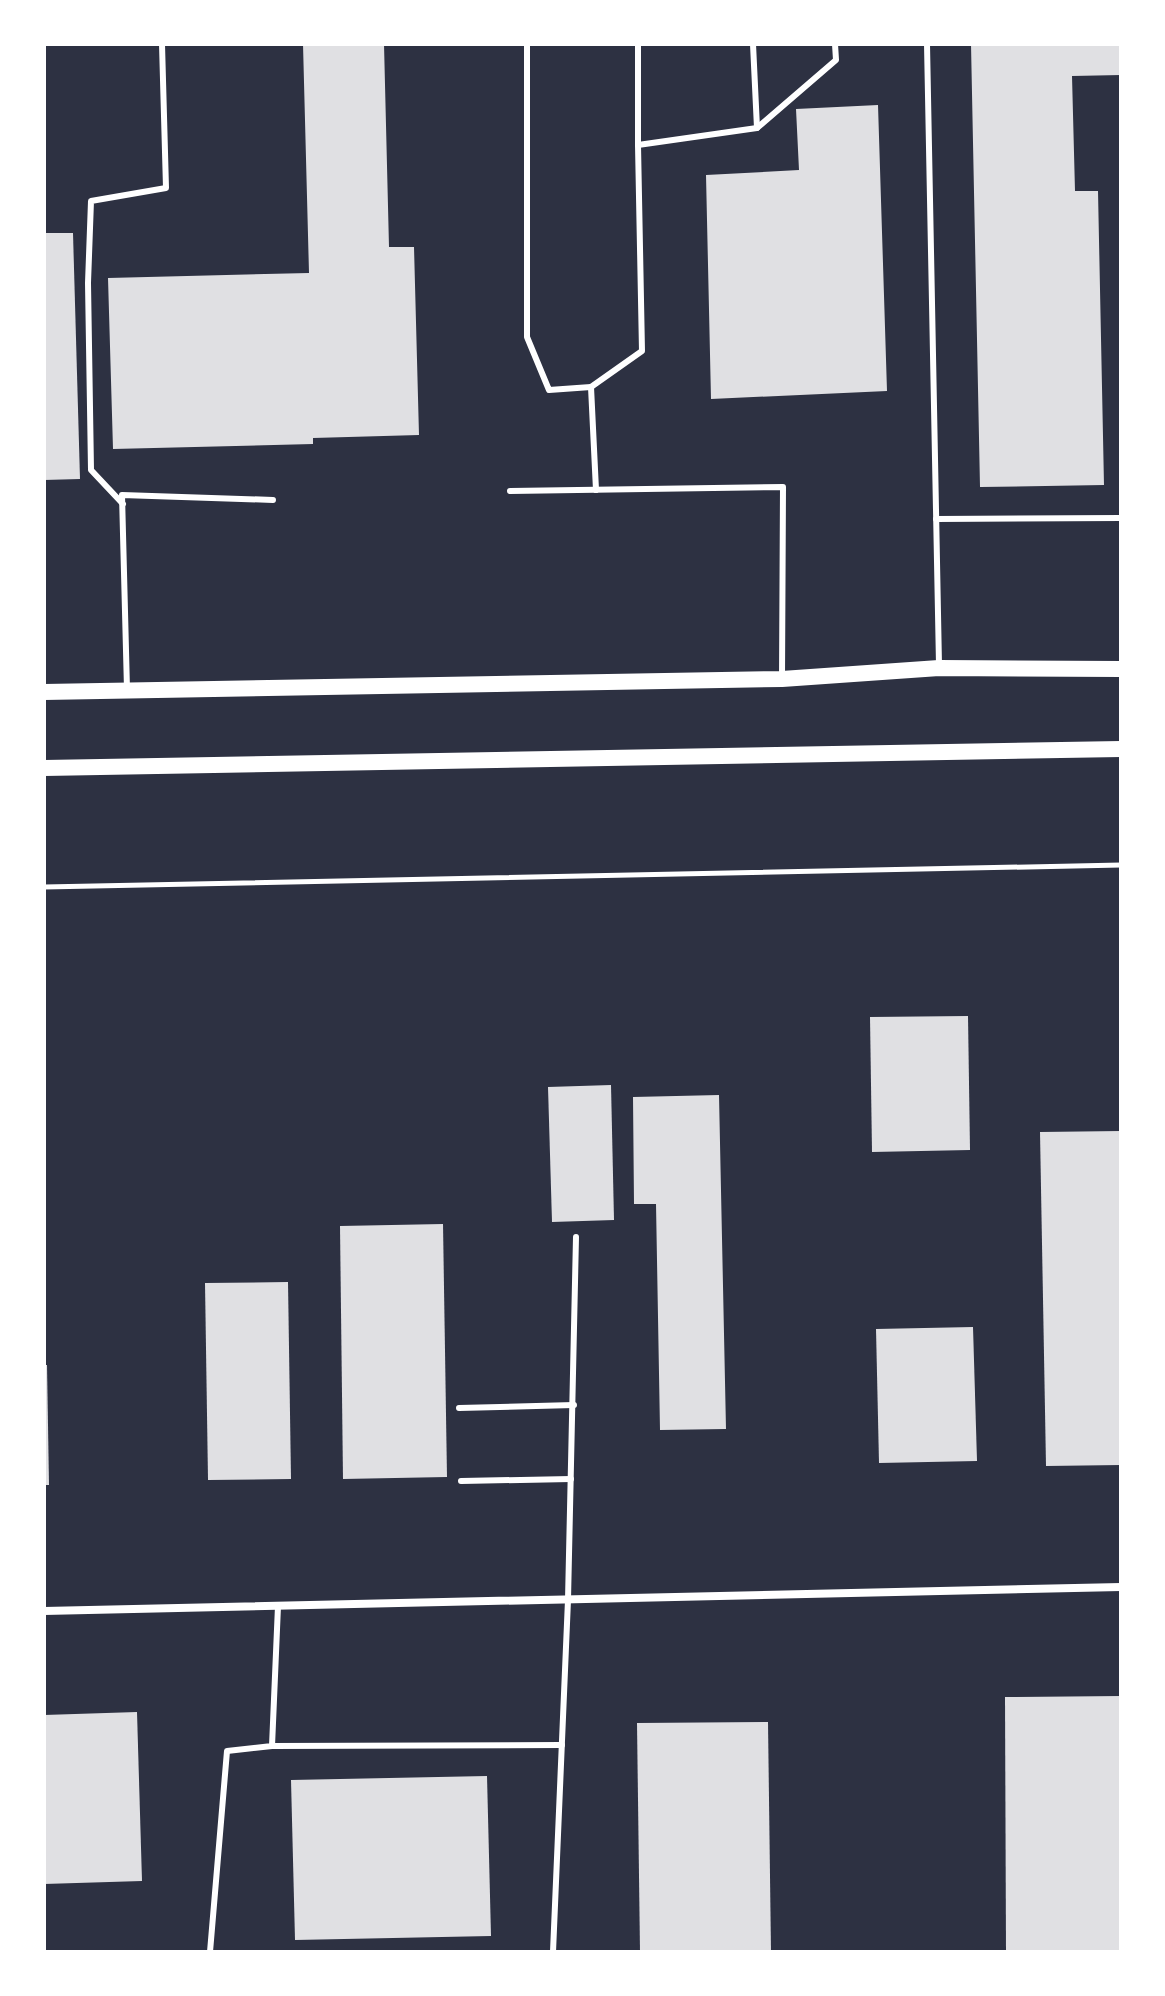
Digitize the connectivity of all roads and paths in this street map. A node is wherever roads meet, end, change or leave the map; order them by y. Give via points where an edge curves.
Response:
1 (162, 44) edge
2 (527, 44) edge
3 (638, 44) edge
4 (753, 44) edge
5 (835, 44) edge
6 (927, 44) edge
7 (757, 128) junction
8 (638, 145) junction
9 (591, 387) junction
10 (596, 490) junction
11 (510, 491) dead end
12 (273, 500) dead end
13 (123, 504) junction
14 (1121, 518) edge
15 (936, 519) junction
16 (939, 668) junction
17 (1121, 669) edge
18 (782, 679) junction
19 (127, 691) junction
20 (44, 692) edge
21 (1121, 749) edge
22 (44, 768) edge
23 (1121, 865) edge
24 (44, 887) edge
25 (576, 1237) dead end
26 (574, 1405) junction
27 (459, 1408) dead end
28 (571, 1479) junction
29 (461, 1481) dead end
30 (1121, 1587) edge
31 (568, 1600) junction
32 (278, 1606) junction
33 (44, 1611) edge
34 (562, 1745) junction
35 (272, 1746) junction
36 (210, 1952) edge
37 (553, 1952) edge

1 - 13 lane via 166,188 91,201 91,470
2 - 9 lane via 527,337 549,390
3 - 8 lane
4 - 7 lane
5 - 7 lane via 836,60
6 - 15 lane
7 - 8 lane
8 - 9 lane via 642,351
9 - 10 lane
10 - 11 lane
10 - 18 lane via 783,487
12 - 13 lane via 122,495
13 - 19 lane
14 - 15 lane
15 - 16 lane
16 - 17 main road
16 - 18 main road
18 - 19 main road
19 - 20 main road
21 - 22 main road
23 - 24 path
25 - 26 lane
26 - 27 lane
26 - 28 lane
28 - 29 lane
28 - 31 lane
30 - 31 street
31 - 32 street
31 - 34 lane
32 - 33 street
32 - 35 lane
34 - 35 lane
34 - 37 lane
35 - 36 lane via 227,1751

